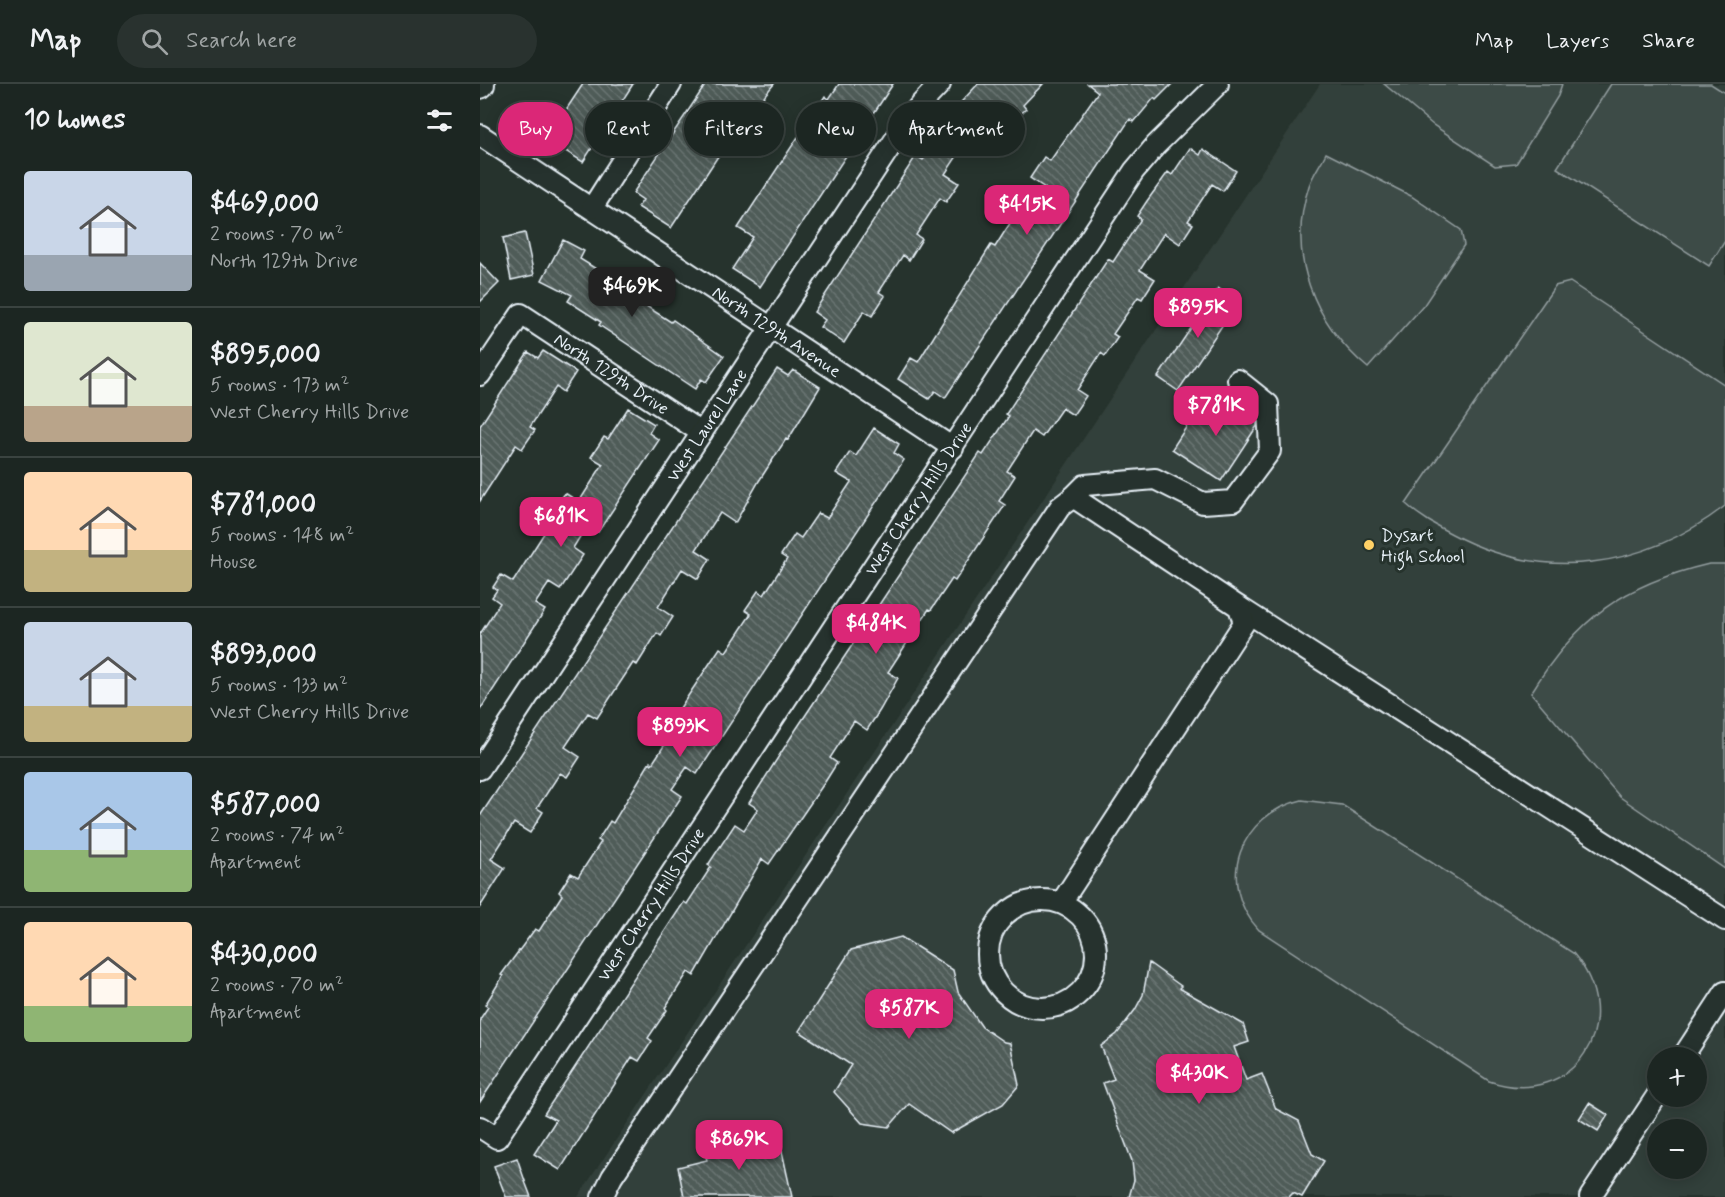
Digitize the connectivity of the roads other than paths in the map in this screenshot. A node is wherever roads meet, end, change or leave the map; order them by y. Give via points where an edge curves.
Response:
1 (671, 84) edge
2 (940, 84) edge
3 (1218, 84) edge
4 (480, 135) edge
5 (592, 208) junction
6 (772, 327) junction
7 (480, 375) edge
8 (1238, 380) dead end
9 (702, 433) junction
10 (953, 448) junction
11 (1073, 497) junction
12 (1239, 607) junction
13 (480, 769) edge
14 (1061, 903) junction
15 (1725, 920) edge
16 (1725, 992) edge
17 (1689, 1047) edge
18 (1649, 1107) edge
19 (480, 1127) edge
20 (602, 1197) edge
21 (1590, 1197) edge

1 - 5 street
2 - 6 street, West Laurel Lane via 908,121
3 - 10 street, West Cherry Hills Drive via 1134,171
4 - 5 street, North 129th Avenue
5 - 6 street, North 129th Avenue
6 - 9 street, West Laurel Lane
6 - 10 street, North 129th Avenue
7 - 9 street, North 129th Drive via 520,314
8 - 11 street via 1268,404 1270,451 1233,501 1203,503 1155,479 1085,485
9 - 13 street, West Laurel Lane
10 - 19 street, West Cherry Hills Drive via 497,1138
11 - 12 street
11 - 20 street via 1060,507 1035,544
12 - 14 street via 1244,623
12 - 15 street
14 - 14 street via 1022,903 1000,918 993,930 988,945 992,977 1014,1001 1037,1008 1061,1005 1087,985 1094,970 1094,938 1076,911
16 - 17 street
18 - 21 street

